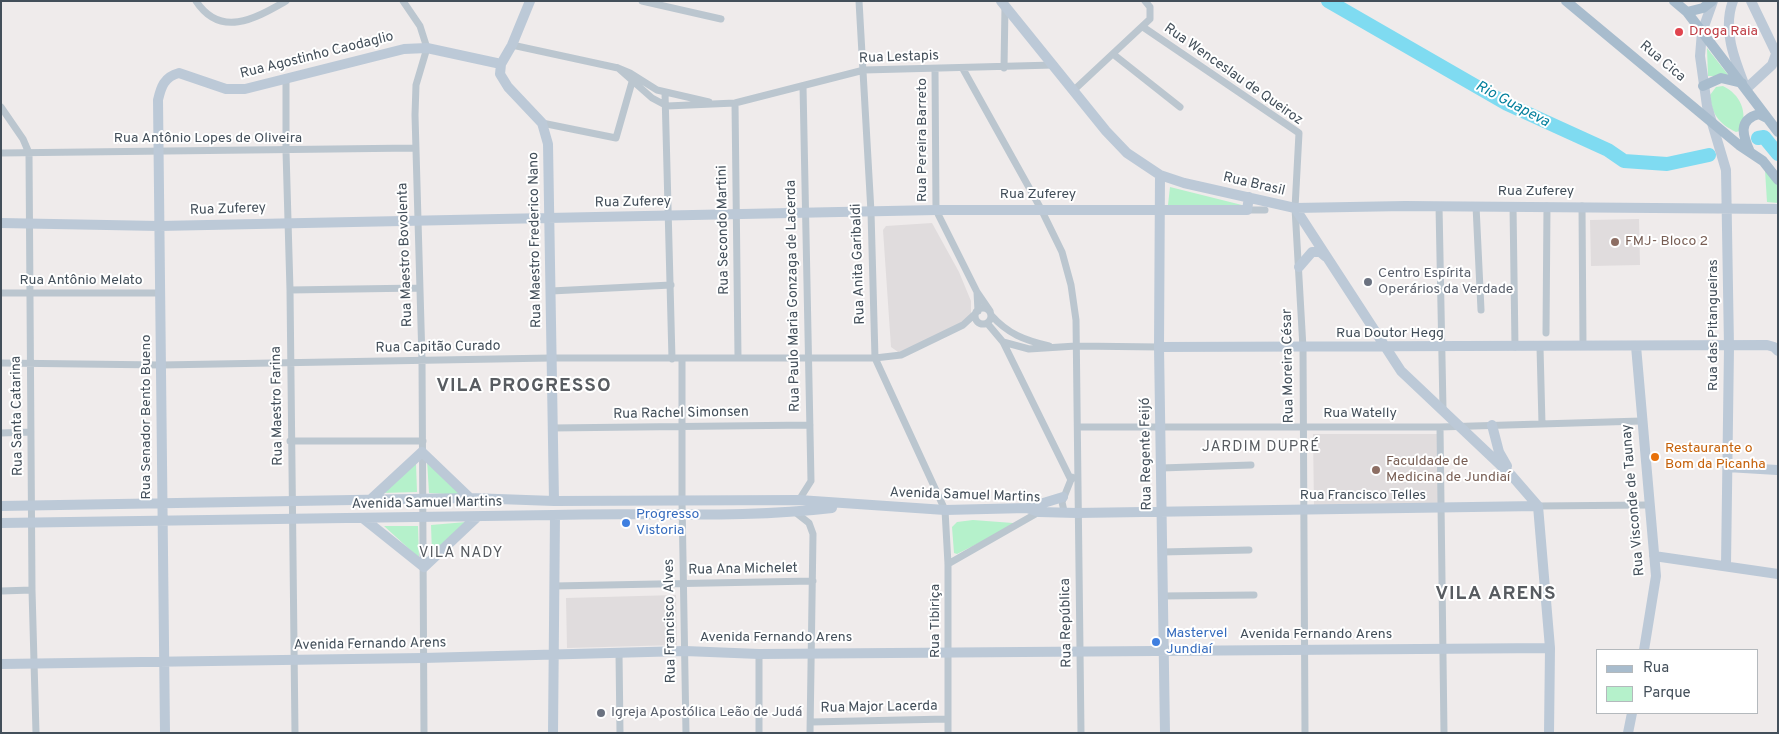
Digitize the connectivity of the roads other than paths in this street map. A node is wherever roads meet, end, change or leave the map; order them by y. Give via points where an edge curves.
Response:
1 (196, 1) edge
2 (286, 1) edge
3 (403, 1) edge
4 (530, 1) edge
5 (642, 1) edge
6 (859, 1) edge
7 (1566, 1) edge
8 (1674, 1) edge
9 (1712, 1) edge
10 (1734, 1) edge
11 (1751, 1) edge
12 (1003, 3) edge
13 (1148, 4) edge
14 (1687, 12) junction
15 (720, 19) dead end
16 (1143, 26) junction
17 (1702, 32) junction
18 (512, 45) junction
19 (427, 48) junction
20 (1112, 54) junction
21 (1777, 55) edge
22 (501, 64) junction
23 (1055, 65) junction
24 (618, 68) junction
25 (1004, 68) junction
26 (935, 69) junction
27 (963, 69) junction
28 (864, 70) junction
29 (286, 80) junction
30 (632, 82) junction
31 (803, 86) junction
32 (1703, 86) junction
33 (1744, 86) junction
34 (1074, 90) junction
35 (665, 93) junction
36 (158, 100) joint
37 (735, 103) junction
38 (719, 104) junction
39 (667, 106) junction
40 (1, 107) edge
41 (1180, 107) dead end
42 (1767, 118) junction
43 (1711, 122) junction
44 (542, 124) junction
45 (1778, 132) edge
46 (415, 148) junction
47 (158, 150) junction
48 (286, 151) junction
49 (1750, 152) junction
50 (1, 153) edge
51 (28, 153) junction
52 (1160, 175) junction
53 (1778, 180) edge
54 (1249, 197) junction
55 (1439, 206) junction
56 (1476, 206) junction
57 (1513, 206) junction
58 (1547, 206) junction
59 (1582, 206) junction
60 (1041, 208) junction
61 (1159, 208) junction
62 (1295, 208) junction
63 (1728, 208) junction
64 (1778, 209) edge
65 (936, 210) junction
66 (1247, 210) junction
67 (1265, 210) dead end
68 (804, 212) junction
69 (870, 212) junction
70 (737, 214) junction
71 (669, 217) junction
72 (550, 218) junction
73 (419, 221) junction
74 (287, 222) junction
75 (1, 223) edge
76 (29, 223) junction
77 (158, 226) junction
78 (1327, 258) junction
79 (1299, 267) junction
80 (671, 285) junction
81 (419, 288) junction
82 (290, 290) junction
83 (551, 291) junction
84 (977, 292) junction
85 (1, 293) edge
86 (30, 293) junction
87 (160, 293) junction
88 (1481, 310) dead end
89 (977, 312) junction
90 (990, 313) junction
91 (984, 323) junction
92 (963, 325) junction
93 (1546, 333) dead end
94 (1004, 342) junction
95 (1051, 346) junction
96 (1076, 346) junction
97 (1584, 346) junction
98 (1636, 346) junction
99 (1159, 347) junction
100 (1441, 347) junction
101 (1515, 347) junction
102 (1540, 347) junction
103 (1729, 347) junction
104 (1303, 348) junction
105 (1386, 348) junction
106 (1777, 348) edge
107 (551, 358) junction
108 (672, 358) junction
109 (682, 358) junction
110 (738, 358) junction
111 (808, 358) junction
112 (874, 358) junction
113 (422, 360) junction
114 (290, 362) junction
115 (30, 363) junction
116 (1, 364) edge
117 (161, 365) junction
118 (1443, 409) junction
119 (1641, 421) junction
120 (1542, 424) junction
121 (1492, 425) junction
122 (682, 426) junction
123 (810, 426) junction
124 (1303, 426) junction
125 (1460, 426) junction
126 (1160, 427) junction
127 (1440, 427) junction
128 (552, 428) junction
129 (1078, 428) junction
130 (30, 432) junction
131 (1, 433) edge
132 (290, 441) junction
133 (423, 441) junction
134 (422, 452) junction
135 (1076, 462) junction
136 (1251, 465) dead end
137 (1727, 467) junction
138 (1160, 468) junction
139 (1778, 470) edge
140 (1512, 476) junction
141 (1071, 480) junction
142 (1064, 496) junction
143 (470, 498) junction
144 (423, 499) junction
145 (1078, 499) junction
146 (798, 500) junction
147 (369, 501) junction
148 (554, 501) junction
149 (682, 501) junction
150 (292, 502) junction
151 (161, 503) junction
152 (852, 505) junction
153 (1648, 505) junction
154 (1, 506) edge
155 (32, 506) junction
156 (1538, 506) junction
157 (1027, 508) junction
158 (1443, 509) junction
159 (945, 510) junction
160 (1305, 510) junction
161 (1064, 511) junction
162 (1161, 511) junction
163 (795, 512) junction
164 (1039, 512) junction
165 (1077, 513) junction
166 (555, 514) junction
167 (682, 515) junction
168 (477, 517) junction
169 (424, 518) junction
170 (292, 519) junction
171 (364, 519) junction
172 (162, 521) junction
173 (1, 523) edge
174 (32, 523) junction
175 (1249, 550) dead end
176 (1162, 552) junction
177 (1654, 556) junction
178 (948, 564) junction
179 (1726, 565) junction
180 (424, 567) junction
181 (1778, 574) edge
182 (813, 581) junction
183 (683, 584) junction
184 (554, 586) junction
185 (32, 590) junction
186 (1, 591) edge
187 (1254, 595) dead end
188 (1162, 596) junction
189 (1305, 648) junction
190 (1550, 648) junction
191 (1163, 649) junction
192 (1443, 649) junction
193 (1644, 649) edge
194 (1080, 650) junction
195 (685, 651) junction
196 (948, 652) junction
197 (620, 653) junction
198 (813, 653) junction
199 (759, 654) junction
200 (554, 655) junction
201 (423, 658) junction
202 (295, 659) junction
203 (164, 661) junction
204 (33, 663) junction
205 (1, 664) edge
206 (1632, 714) edge
207 (947, 719) junction
208 (811, 722) junction
209 (36, 733) edge
210 (165, 733) edge
211 (295, 733) edge
212 (424, 733) edge
213 (553, 733) edge
214 (620, 733) edge
215 (686, 733) edge
216 (759, 733) edge
217 (810, 733) edge
218 (948, 733) edge
219 (1081, 733) edge
220 (1165, 733) edge
221 (1305, 733) edge
222 (1444, 733) edge
223 (1549, 733) edge
224 (1628, 733) edge

1 - 2 street via 208,15 220,21 233,22 250,20
3 - 19 street via 420,26
4 - 18 street
5 - 15 street
6 - 28 street, Rua Anita Garibaldi
7 - 43 main road, Rua Cica
8 - 14 main road
9 - 14 main road
9 - 17 street, Rua das Pitangueiras
10 - 33 street via 1729,32
11 - 21 street
12 - 23 street, Rua Brasil
12 - 25 street
13 - 16 street via 1150,19
14 - 17 main road
16 - 20 street
16 - 62 street, Rua Wenceslau de Queiroz via 1299,133
17 - 32 street, Rua das Pitangueiras
17 - 33 main road
18 - 22 street
18 - 24 street, Rua Lestapis
19 - 22 street, Rua Agostinho Caodaglio
19 - 29 street, Rua Agostinho Caodaglio via 379,54
19 - 46 street, Rua Maestro Bovolenta via 416,85
20 - 34 street
20 - 41 street
21 - 33 street via 1772,65
22 - 44 street, Rua Maestro Frederico Nano via 500,74 508,87
23 - 25 street, Rua Lestapis
23 - 34 street, Rua Brasil
24 - 30 street
24 - 35 street, Rua Lestapis
25 - 27 street, Rua Lestapis
26 - 27 street, Rua Lestapis
26 - 28 street, Rua Lestapis
26 - 65 street, Rua Pereira Barreto
27 - 60 street
28 - 31 street, Rua Lestapis
28 - 69 street, Rua Anita Garibaldi
29 - 36 street, Rua Agostinho Caodaglio via 245,90 226,89 179,74 171,75 165,80
29 - 48 street, Rua Maestro Farina
30 - 39 street
30 - 44 street via 616,138
31 - 37 street, Rua Lestapis
31 - 68 street, Rua Paulo Maria Gonzaga de Lacerda
32 - 33 main road via 1721,78
32 - 43 street, Rua das Pitangueiras
33 - 42 main road
34 - 52 street, Rua Brasil via 1106,132 1127,153
35 - 38 street, Rua Lestapis
35 - 39 street
36 - 47 street, Rua Senador Bento Bueno
37 - 38 street, Rua Lestapis
37 - 70 street, Rua Secondo Martini
38 - 39 street, Rua Lestapis
39 - 71 street
40 - 51 street, Rua Santa Catarina via 23,139
42 - 45 main road
42 - 49 main road via 1759,114 1750,116 1746,123 1743,130
43 - 49 main road, Rua Cica
43 - 63 street, Rua das Pitangueiras via 1724,160
44 - 72 street, Rua Maestro Frederico Nano via 548,144
46 - 48 street, Rua Antônio Lopes de Oliveira
46 - 73 street, Rua Maestro Bovolenta
47 - 48 street, Rua Antônio Lopes de Oliveira
47 - 51 street, Rua Antônio Lopes de Oliveira
47 - 77 street, Rua Senador Bento Bueno
48 - 74 street, Rua Maestro Farina
49 - 53 main road, Rua Cica
50 - 51 street, Rua Antônio Lopes de Oliveira
51 - 76 street, Rua Santa Catarina
52 - 54 street, Rua Brasil via 1184,184
52 - 61 street, Rua Regente Feijó
54 - 62 street, Rua Brasil
54 - 66 street
55 - 56 street, Rua Zuferey
55 - 62 street, Rua Zuferey
55 - 100 street
56 - 57 street, Rua Zuferey
56 - 88 street
57 - 58 street, Rua Zuferey
57 - 101 street
58 - 59 street, Rua Zuferey
58 - 93 street
59 - 63 street, Rua Zuferey
59 - 97 street
60 - 61 street, Rua Zuferey
60 - 65 street, Rua Zuferey
60 - 96 street via 1062,252 1071,285
61 - 66 street, Rua Zuferey
61 - 99 street, Rua Regente Feijó
62 - 78 street, Rua Brasil
62 - 79 street, Rua Moreira César
63 - 64 street, Rua Zuferey
63 - 103 street, Rua das Pitangueiras
65 - 69 street, Rua Zuferey
65 - 84 street, Rua Pereira Barreto
66 - 67 street, Rua Zuferey
68 - 69 street, Rua Zuferey
68 - 70 street, Rua Zuferey
68 - 111 street, Rua Paulo Maria Gonzaga de Lacerda
69 - 112 street, Rua Anita Garibaldi
70 - 71 street, Rua Zuferey
70 - 110 street, Rua Secondo Martini
71 - 72 street, Rua Zuferey
71 - 80 street
72 - 73 street, Rua Zuferey
72 - 83 street, Rua Maestro Frederico Nano
73 - 74 street, Rua Zuferey
73 - 81 street, Rua Maestro Bovolenta
74 - 77 street, Rua Zuferey
74 - 82 street, Rua Maestro Farina
75 - 76 street, Rua Zuferey
76 - 77 street, Rua Zuferey
76 - 86 street, Rua Santa Catarina
77 - 87 street, Rua Senador Bento Bueno
78 - 79 street via 1320,252 1312,252
78 - 105 street, Rua Brasil
79 - 104 street, Rua Moreira César
80 - 83 street
80 - 108 street
81 - 82 street
81 - 113 street, Rua Maestro Bovolenta
82 - 114 street, Rua Maestro Farina
83 - 107 street, Rua Maestro Frederico Nano
84 - 89 street, Rua Pereira Barreto
84 - 90 street, Rua Pereira Barreto
85 - 86 street, Rua Antônio Melato
86 - 87 street, Rua Antônio Melato
86 - 115 street, Rua Santa Catarina
87 - 117 street, Rua Senador Bento Bueno
89 - 90 street via 982,308
89 - 91 street via 976,320
89 - 92 street
90 - 91 street
90 - 95 street, Rua Doutor Hegg via 1012,334 1026,341
91 - 92 street
91 - 94 street
92 - 112 street, Rua Capitão Curado via 901,355
94 - 95 street, Rua Doutor Hegg via 1029,348
94 - 141 street
95 - 96 street, Rua Doutor Hegg
96 - 99 street, Rua Doutor Hegg
96 - 129 street
97 - 98 street, Rua Doutor Hegg
97 - 102 street, Rua Doutor Hegg
98 - 103 street, Rua Doutor Hegg
98 - 119 street, Rua Visconde de Taunay
99 - 104 street, Rua Doutor Hegg
99 - 126 street, Rua Regente Feijó
100 - 101 street, Rua Doutor Hegg
100 - 105 street, Rua Doutor Hegg
100 - 118 street
101 - 102 street, Rua Doutor Hegg
102 - 120 street
103 - 106 street, Rua Doutor Hegg
103 - 137 street, Rua das Pitangueiras
104 - 105 street, Rua Doutor Hegg
104 - 124 street, Rua Moreira César
105 - 118 street, Rua Brasil via 1401,371
107 - 108 street, Rua Capitão Curado
107 - 113 street, Rua Capitão Curado
107 - 128 street, Rua Maestro Frederico Nano
108 - 109 street, Rua Capitão Curado
109 - 110 street, Rua Capitão Curado
109 - 122 street, Rua Francisco Alves
110 - 111 street, Rua Capitão Curado
111 - 112 street, Rua Capitão Curado
111 - 123 street, Rua Paulo Maria Gonzaga de Lacerda
112 - 159 street, Rua Anita Garibaldi
113 - 114 street, Rua Capitão Curado
113 - 133 street, Rua Maestro Bovolenta
114 - 117 street, Rua Capitão Curado
114 - 132 street, Rua Maestro Farina
115 - 116 street, Rua Capitão Curado
115 - 117 street, Rua Capitão Curado
115 - 130 street, Rua Santa Catarina
117 - 151 street, Rua Senador Bento Bueno
118 - 125 street, Rua Brasil
119 - 120 street, Rua Watelly
119 - 153 street, Rua Visconde de Taunay
120 - 121 street, Rua Watelly
121 - 125 street, Rua Watelly
121 - 140 street via 1499,452
122 - 123 street, Rua Rachel Simonsen
122 - 128 street, Rua Rachel Simonsen
122 - 149 street, Rua Francisco Alves
123 - 146 street, Rua Paulo Maria Gonzaga de Lacerda via 811,481
124 - 126 street, Rua Watelly
124 - 127 street, Rua Watelly
124 - 160 street, Rua Moreira César
125 - 127 street, Rua Watelly
125 - 140 street, Rua Brasil
126 - 129 street, Rua Watelly
126 - 138 street, Rua Regente Feijó
127 - 158 street
128 - 148 street, Rua Maestro Frederico Nano
129 - 135 street
130 - 131 street
130 - 155 street, Rua Santa Catarina
132 - 133 street
132 - 150 street, Rua Maestro Farina
133 - 134 street, Rua Maestro Bovolenta
134 - 143 street
134 - 144 street, Rua Maestro Bovolenta
134 - 147 street
135 - 141 street
135 - 145 street, Rua República
136 - 138 street
137 - 139 street
137 - 179 street, Rua das Pitangueiras
138 - 162 street, Rua Regente Feijó
140 - 156 street
141 - 142 street
142 - 145 street
142 - 157 street
142 - 161 street
143 - 144 street, Avenida Samuel Martins
143 - 148 street, Avenida Samuel Martins
144 - 147 street, Avenida Samuel Martins
144 - 169 street, Rua Maestro Bovolenta
145 - 165 street, Rua República
146 - 149 street, Avenida Samuel Martins
146 - 152 street, Avenida Samuel Martins
146 - 163 street
147 - 150 street, Avenida Samuel Martins
148 - 149 street, Avenida Samuel Martins
149 - 167 street, Rua Francisco Alves
150 - 151 street, Avenida Samuel Martins
150 - 170 street, Rua Maestro Farina
151 - 155 street, Avenida Samuel Martins
151 - 172 street, Rua Senador Bento Bueno
152 - 159 street, Avenida Samuel Martins
152 - 163 street, Avenida Samuel Martins
153 - 156 street, Rua Francisco Telles
153 - 177 street, Rua Visconde de Taunay
154 - 155 street, Avenida Samuel Martins
155 - 174 street, Rua Santa Catarina
156 - 158 street, Rua Francisco Telles
156 - 190 street
157 - 159 street, Avenida Samuel Martins
157 - 164 street, Avenida Samuel Martins
158 - 160 street, Rua Francisco Telles
158 - 192 street
159 - 178 street, Rua Tibiriça
160 - 162 street, Rua Francisco Telles
160 - 189 street, Rua Moreira César
161 - 164 street, Avenida Samuel Martins
161 - 165 street, Avenida Samuel Martins
162 - 165 street, Rua Francisco Telles
162 - 176 street, Rua Regente Feijó
163 - 167 street, Avenida Samuel Martins
163 - 182 street via 809,523 813,534
164 - 178 street
165 - 194 street, Rua República
166 - 167 street, Avenida Samuel Martins
166 - 168 street, Avenida Samuel Martins
166 - 184 street
167 - 183 street, Rua Francisco Alves
168 - 169 street, Avenida Samuel Martins
168 - 180 street
169 - 171 street, Avenida Samuel Martins
169 - 180 street, Rua Maestro Bovolenta
170 - 171 street, Avenida Samuel Martins
170 - 172 street, Avenida Samuel Martins
170 - 202 street, Rua Maestro Farina
171 - 180 street
172 - 174 street, Avenida Samuel Martins
172 - 203 street, Rua Senador Bento Bueno
173 - 174 street, Avenida Samuel Martins
174 - 185 street, Rua Santa Catarina
175 - 176 street
176 - 188 street, Rua Regente Feijó
177 - 179 street
177 - 193 street, Rua Visconde de Taunay via 1656,576
178 - 196 street, Rua Tibiriça
179 - 181 street
180 - 201 street, Rua Maestro Bovolenta
182 - 183 street, Rua Ana Michelet
182 - 198 street
183 - 184 street, Rua Ana Michelet
183 - 195 street, Rua Francisco Alves
184 - 200 street
185 - 186 street
185 - 204 street, Rua Santa Catarina
187 - 188 street
188 - 191 street, Rua Regente Feijó
189 - 191 street, Avenida Fernando Arens
189 - 192 street, Avenida Fernando Arens
189 - 221 street, Rua Moreira César
190 - 192 street, Avenida Fernando Arens
190 - 223 street
191 - 194 street, Avenida Fernando Arens
191 - 220 street, Rua Regente Feijó
192 - 222 street
194 - 196 street, Avenida Fernando Arens
194 - 219 street, Rua República
195 - 197 street, Avenida Fernando Arens
195 - 199 street, Avenida Fernando Arens
195 - 215 street, Rua Francisco Alves
196 - 198 street, Avenida Fernando Arens
196 - 207 street, Rua Tibiriça
197 - 200 street, Avenida Fernando Arens
197 - 214 street
198 - 199 street, Avenida Fernando Arens
198 - 208 street
199 - 216 street
200 - 201 street, Avenida Fernando Arens
200 - 213 street
201 - 202 street, Avenida Fernando Arens
201 - 212 street, Rua Maestro Bovolenta
202 - 203 street, Avenida Fernando Arens
202 - 211 street, Rua Maestro Farina
203 - 204 street, Avenida Fernando Arens
203 - 210 street, Rua Senador Bento Bueno
204 - 205 street, Avenida Fernando Arens
204 - 209 street, Rua Santa Catarina
206 - 224 street
207 - 208 street, Rua Major Lacerda
207 - 218 street, Rua Tibiriça
208 - 217 street

